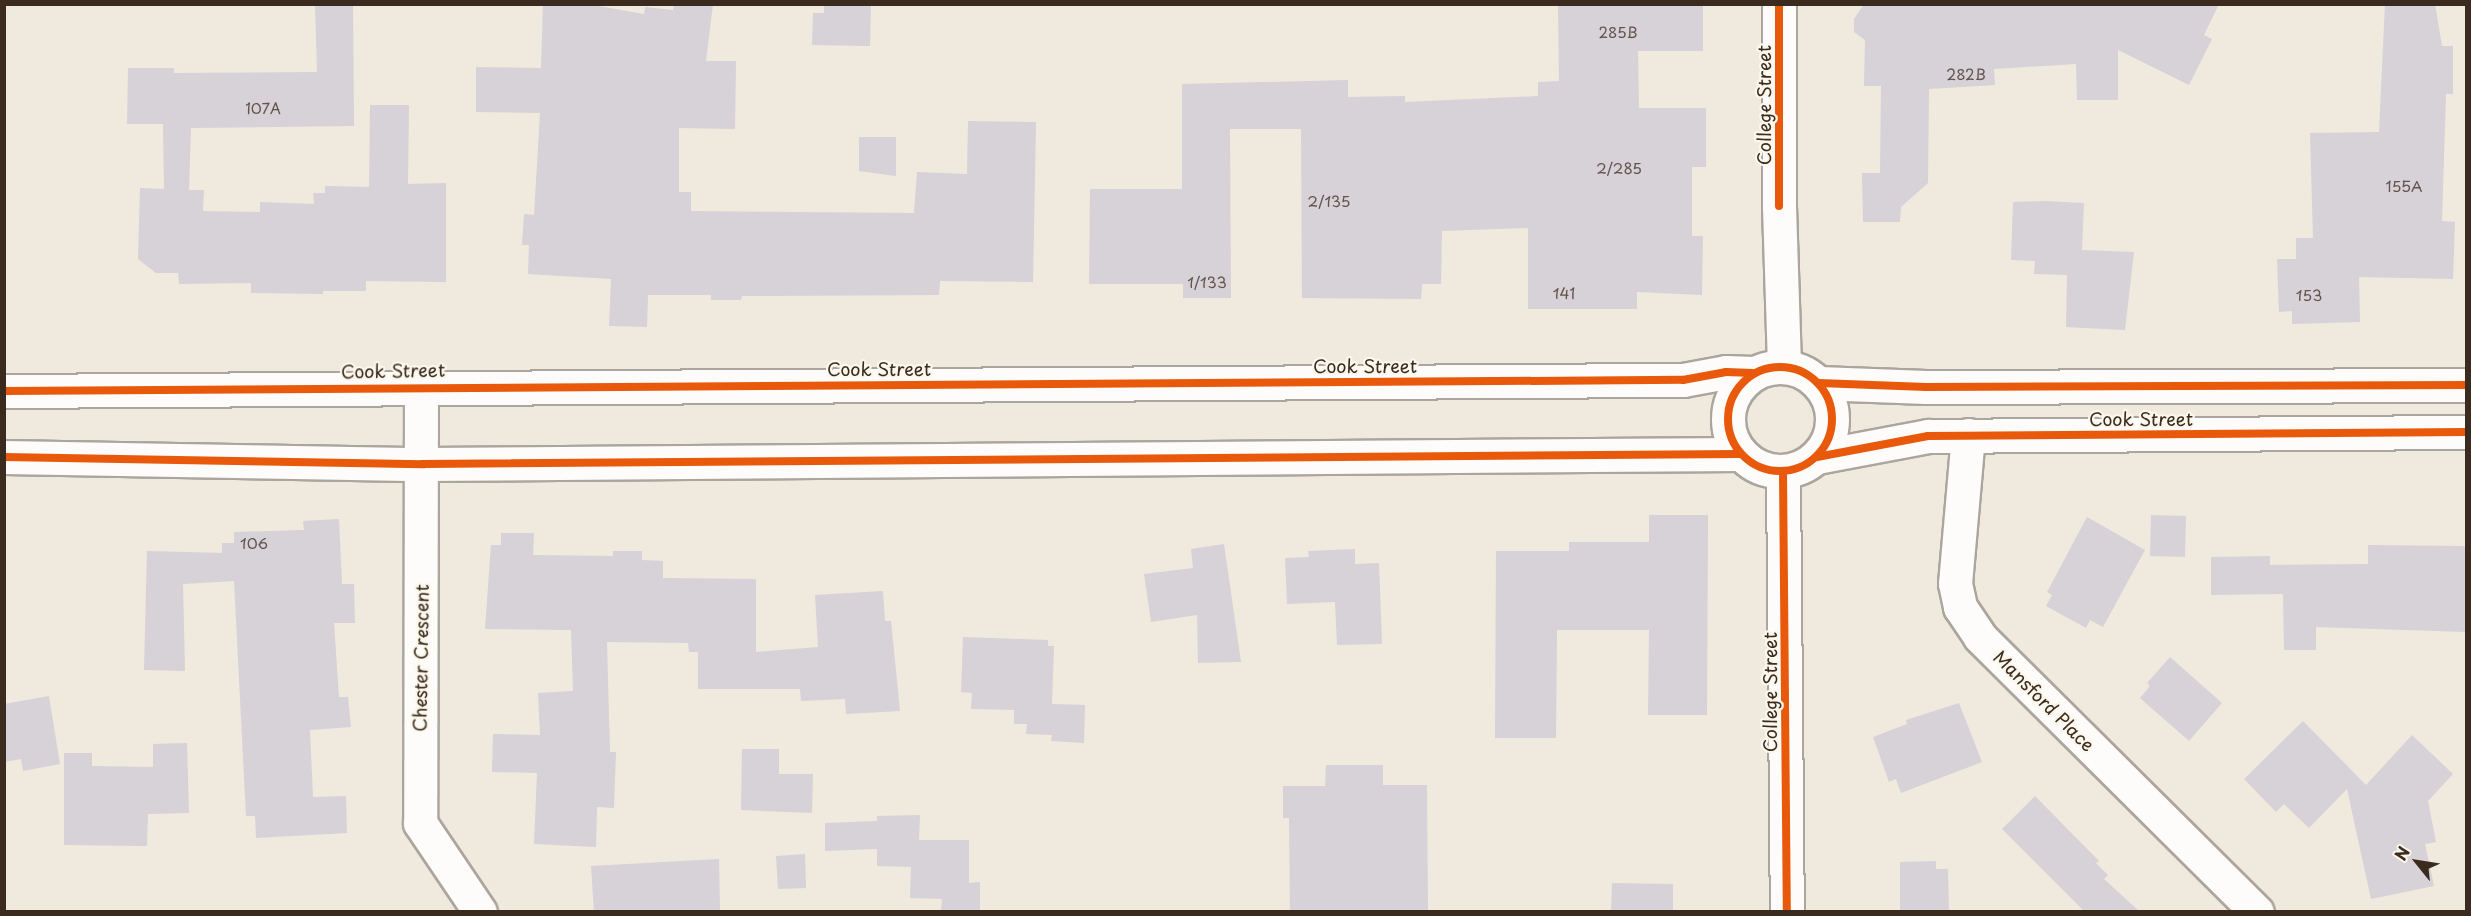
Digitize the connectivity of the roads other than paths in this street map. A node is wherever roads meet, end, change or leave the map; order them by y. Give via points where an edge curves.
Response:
1 (1779, 4) edge
2 (1769, 370) junction
3 (1819, 383) junction
4 (2466, 385) edge
5 (421, 386) junction
6 (2023, 387) junction
7 (4, 391) edge
8 (2466, 432) edge
9 (1968, 435) junction
10 (2021, 435) junction
11 (1740, 454) junction
12 (1817, 456) junction
13 (4, 457) edge
14 (423, 464) junction
15 (1783, 472) junction
16 (480, 912) edge
17 (1786, 912) edge
18 (2257, 912) edge

1 - 2 street, College Street via 1779,206
2 - 3 street via 1803,372
2 - 5 street, Cook Street via 1683,380
2 - 11 street via 1733,397 1728,411 1732,441
3 - 6 street, Cook Street
3 - 12 street via 1828,396 1832,428
4 - 6 street, Cook Street
5 - 7 street, Cook Street
5 - 14 street, Chester Crescent
6 - 10 street
8 - 10 street, Cook Street
9 - 10 street, Cook Street
9 - 12 street, Cook Street via 1928,436
9 - 18 street, Mansford Place via 1955,583 1960,607 1980,637
11 - 14 street
11 - 15 street via 1759,468
12 - 15 street via 1796,470
13 - 14 street
14 - 16 street, Chester Crescent via 420,823
15 - 17 street, College Street

